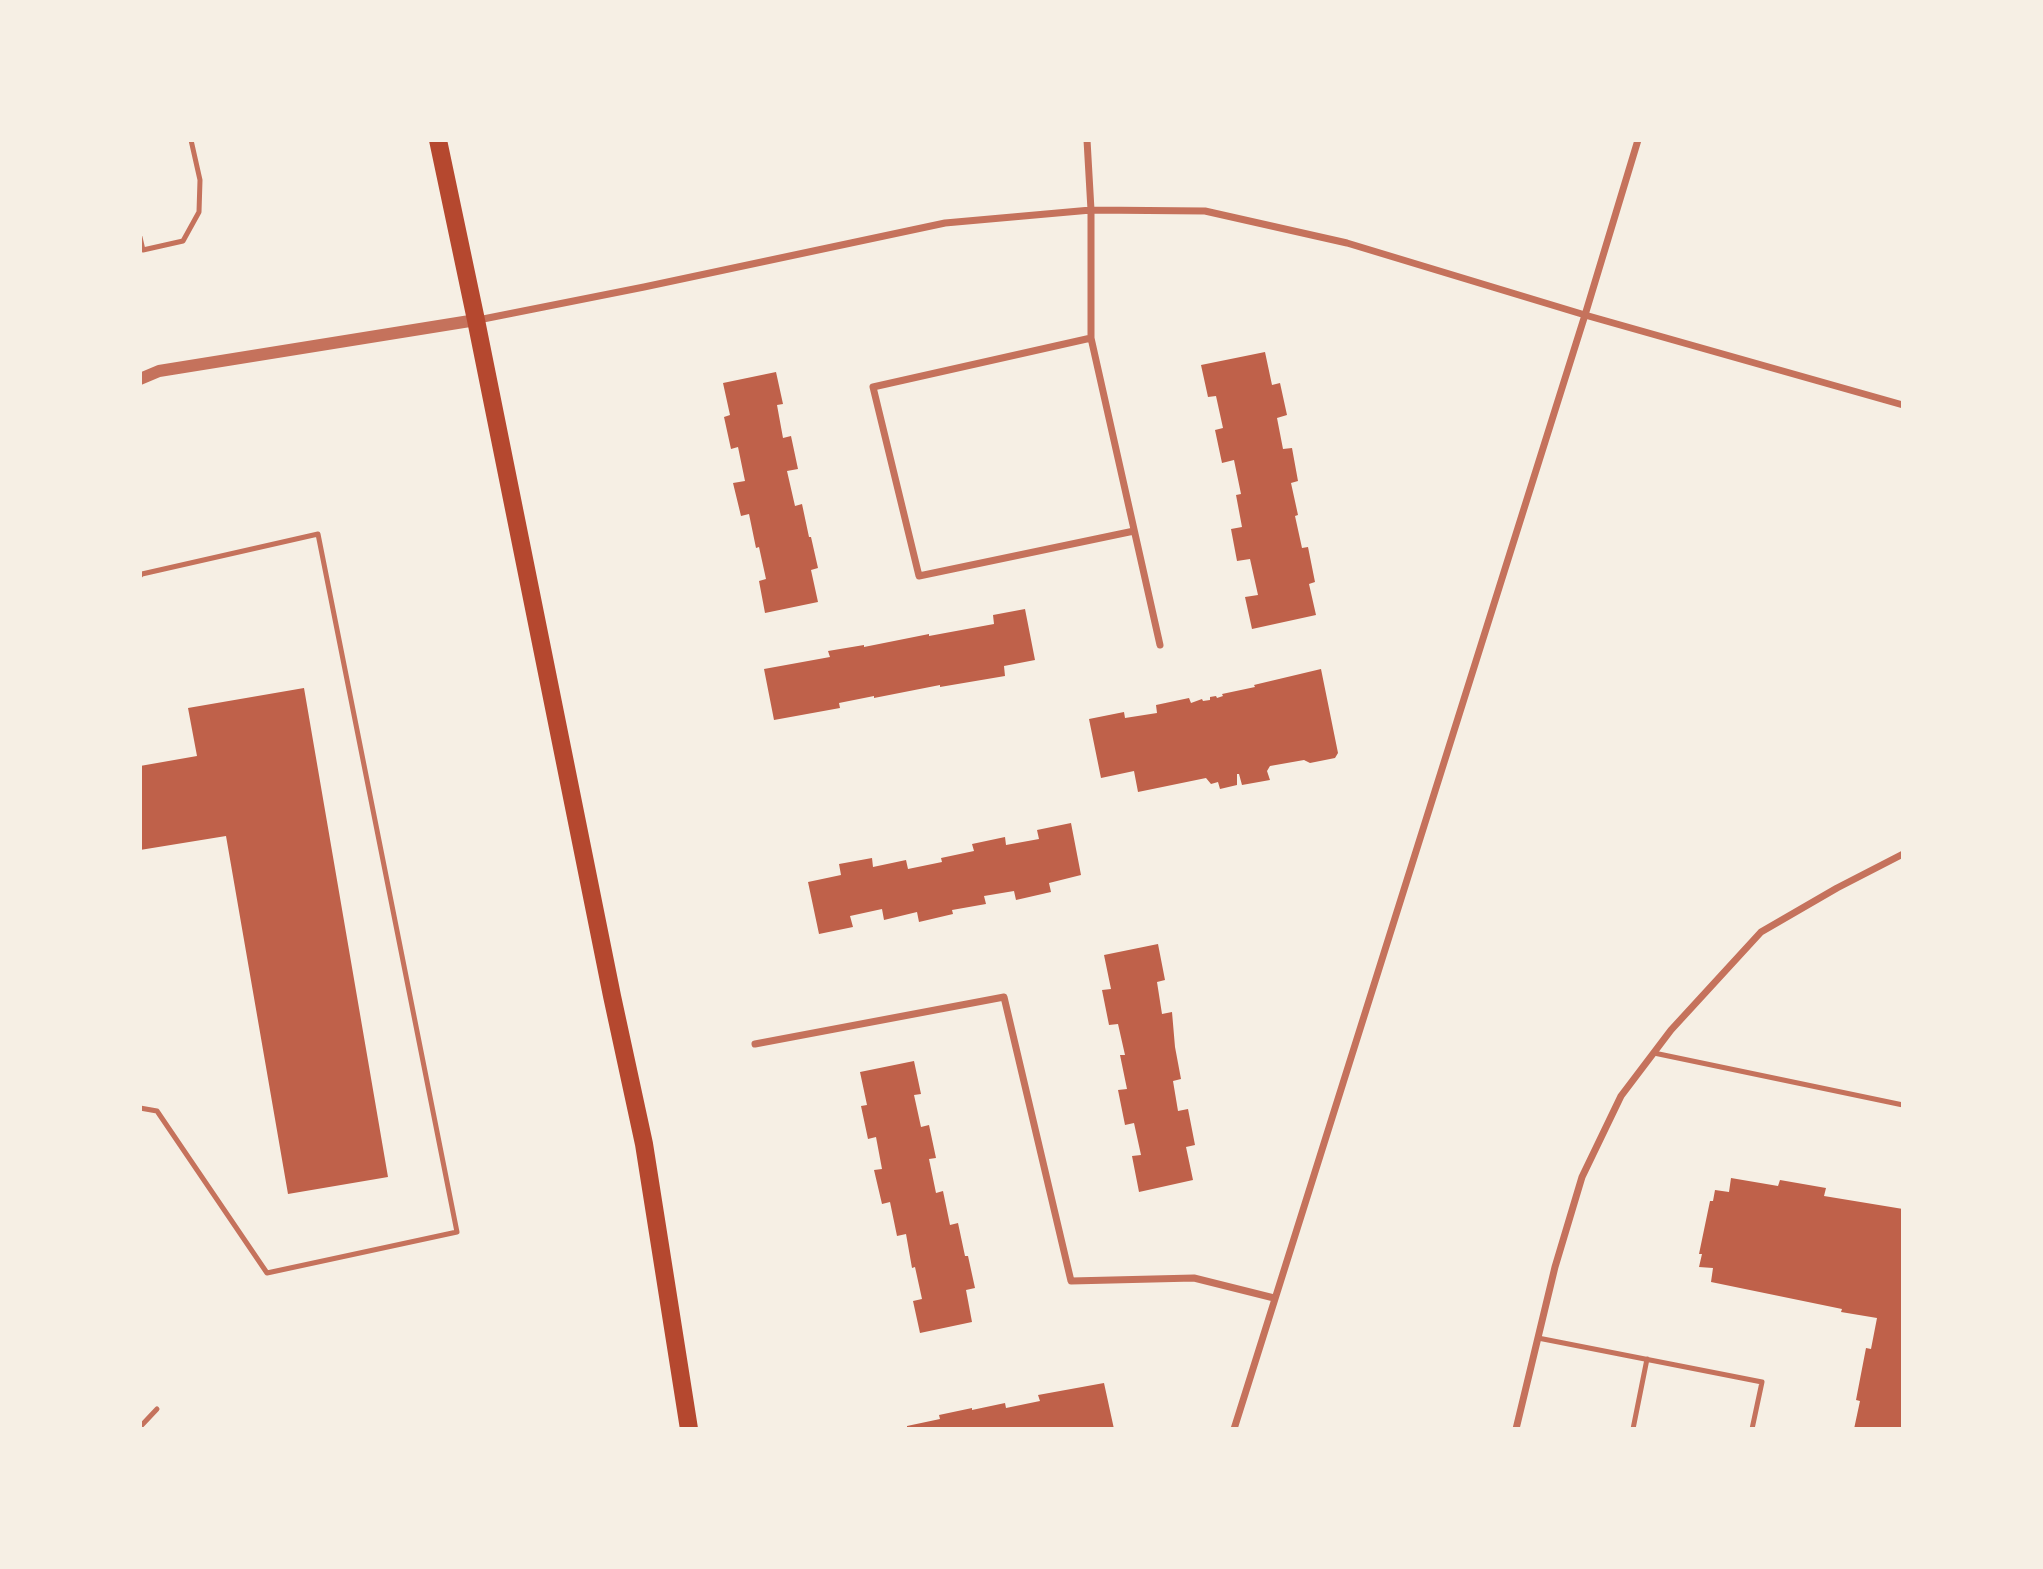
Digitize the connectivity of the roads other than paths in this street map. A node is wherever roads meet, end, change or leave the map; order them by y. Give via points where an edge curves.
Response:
1 (191, 140) edge
2 (438, 140) edge
3 (1087, 140) edge
4 (1638, 140) edge
5 (1091, 210) junction
6 (140, 237) edge
7 (142, 251) edge
8 (1585, 315) junction
9 (476, 320) junction
10 (1091, 338) junction
11 (140, 379) edge
12 (1903, 405) edge
13 (1135, 531) junction
14 (140, 576) edge
15 (1160, 645) dead end
16 (1903, 854) edge
17 (755, 1044) dead end
18 (1654, 1053) junction
19 (1903, 1105) edge
20 (140, 1108) edge
21 (1275, 1298) junction
22 (1538, 1338) junction
23 (1647, 1359) junction
24 (157, 1409) dead end
25 (140, 1427) edge
26 (689, 1429) edge
27 (1234, 1429) edge
28 (1517, 1429) edge
29 (1633, 1429) edge
30 (1752, 1429) edge

1 - 7 lane via 200,180 199,212 183,241
2 - 9 main road
3 - 5 street
4 - 8 street
5 - 8 street via 1205,211 1347,243
5 - 9 street via 945,223
5 - 10 street
6 - 7 lane
8 - 12 street
8 - 21 street
9 - 11 street via 159,371
9 - 26 main road via 644,1144
10 - 13 street
10 - 13 street via 873,387 919,576
13 - 15 street
14 - 20 lane via 318,534 457,1233 267,1273 157,1111
16 - 18 street via 1761,932
17 - 21 street via 1004,997 1071,1280 1194,1278
18 - 19 lane
18 - 22 street via 1621,1096 1582,1177
21 - 27 street
22 - 23 lane
22 - 28 street
23 - 29 lane
23 - 30 lane via 1762,1382
24 - 25 lane

